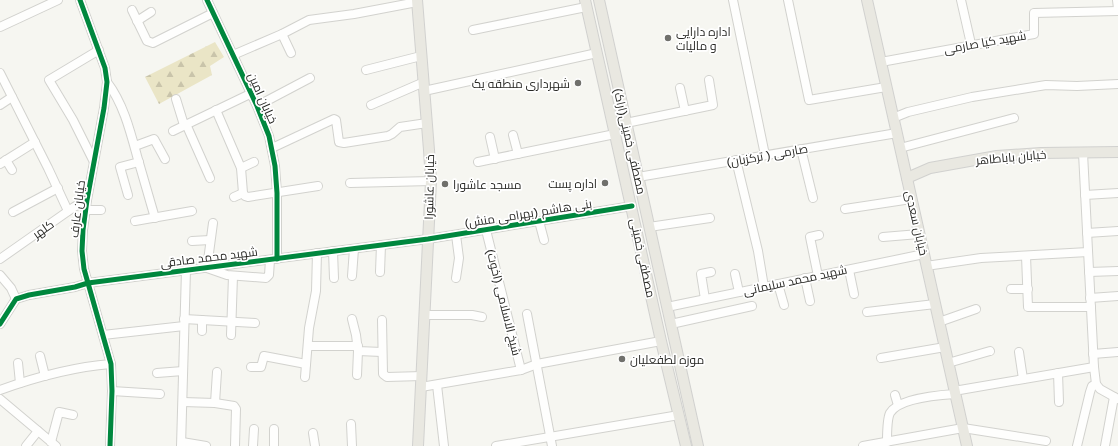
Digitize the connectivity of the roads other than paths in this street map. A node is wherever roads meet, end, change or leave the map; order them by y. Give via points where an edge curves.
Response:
1 (58, 0) edge
2 (80, 0) edge
3 (208, 0) edge
4 (599, 0) edge
5 (733, 0) edge
6 (788, 0) edge
7 (867, 0) edge
8 (961, 0) edge
9 (1117, 0) edge
10 (417, 1) edge
11 (585, 4) edge
12 (132, 10) dead end
13 (1118, 10) edge
14 (151, 12) dead end
15 (213, 13) junction
16 (137, 20) junction
17 (0, 27) edge
18 (473, 30) dead end
19 (282, 34) junction
20 (971, 44) junction
21 (99, 50) junction
22 (291, 53) dead end
23 (597, 53) junction
24 (233, 55) junction
25 (421, 56) junction
26 (881, 62) junction
27 (366, 70) dead end
28 (0, 73) edge
29 (310, 78) dead end
30 (709, 80) dead end
31 (107, 82) junction
32 (1118, 84) edge
33 (424, 87) junction
34 (886, 87) junction
35 (680, 88) dead end
36 (250, 94) junction
37 (12, 98) junction
38 (176, 100) dead end
39 (0, 104) edge
40 (371, 105) dead end
41 (257, 106) junction
42 (216, 110) junction
43 (685, 111) junction
44 (893, 118) junction
45 (1014, 118) dead end
46 (427, 123) junction
47 (626, 123) junction
48 (186, 125) junction
49 (173, 131) dead end
50 (896, 132) junction
51 (615, 134) junction
52 (513, 135) dead end
53 (490, 137) dead end
54 (34, 142) junction
55 (135, 146) junction
56 (272, 148) junction
57 (900, 148) junction
58 (801, 149) junction
59 (1118, 152) edge
60 (1083, 153) junction
61 (518, 154) junction
62 (765, 155) junction
63 (165, 159) dead end
64 (494, 159) junction
65 (736, 160) junction
66 (3, 162) edge
67 (94, 162) junction
68 (139, 162) junction
69 (254, 162) dead end
70 (478, 162) dead end
71 (241, 168) junction
72 (12, 170) dead end
73 (638, 177) junction
74 (210, 178) dead end
75 (907, 178) junction
76 (431, 182) junction
77 (350, 183) dead end
78 (318, 186) dead end
79 (58, 188) junction
80 (243, 192) junction
81 (277, 193) junction
82 (1118, 193) edge
83 (128, 195) dead end
84 (1085, 195) junction
85 (234, 197) dead end
86 (813, 198) dead end
87 (87, 200) junction
88 (911, 200) junction
89 (632, 206) junction
90 (845, 209) dead end
91 (86, 210) junction
92 (101, 210) dead end
93 (68, 211) junction
94 (192, 211) dead end
95 (13, 212) dead end
96 (155, 218) junction
97 (710, 218) dead end
98 (135, 221) dead end
99 (539, 221) junction
100 (213, 223) dead end
101 (649, 227) junction
102 (486, 230) junction
103 (1118, 232) edge
104 (1087, 233) junction
105 (919, 234) junction
106 (456, 235) junction
107 (819, 235) dead end
108 (883, 237) dead end
109 (428, 239) junction
110 (210, 240) junction
111 (544, 240) dead end
112 (192, 241) dead end
113 (381, 245) junction
114 (354, 249) junction
115 (333, 251) junction
116 (1088, 252) junction
117 (317, 254) junction
118 (924, 254) junction
119 (1026, 256) junction
120 (0, 259) edge
121 (274, 259) junction
122 (926, 266) junction
123 (207, 268) junction
124 (186, 270) junction
125 (848, 270) junction
126 (1118, 271) edge
127 (380, 272) dead end
128 (710, 272) dead end
129 (1089, 272) junction
130 (735, 274) dead end
131 (0, 275) edge
132 (233, 276) junction
133 (352, 276) dead end
134 (818, 276) junction
135 (334, 278) dead end
136 (456, 278) dead end
137 (805, 278) junction
138 (88, 283) junction
139 (778, 284) junction
140 (764, 287) junction
141 (1011, 288) dead end
142 (1028, 288) junction
143 (739, 292) junction
144 (854, 294) dead end
145 (1118, 296) edge
146 (1090, 298) junction
147 (16, 299) junction
148 (705, 299) junction
149 (810, 301) dead end
150 (935, 304) junction
151 (784, 305) dead end
152 (752, 306) dead end
153 (667, 307) junction
154 (1091, 307) junction
155 (976, 309) dead end
156 (868, 312) dead end
157 (527, 314) dead end
158 (425, 315) junction
159 (482, 317) dead end
160 (352, 319) dead end
161 (202, 320) junction
162 (382, 320) dead end
163 (184, 322) junction
164 (232, 322) junction
165 (255, 322) dead end
166 (939, 322) junction
167 (0, 324) edge
168 (671, 324) junction
169 (202, 331) dead end
170 (103, 335) junction
171 (231, 335) dead end
172 (662, 341) junction
173 (308, 346) junction
174 (944, 347) junction
175 (358, 348) junction
176 (990, 351) dead end
177 (382, 352) junction
178 (1019, 352) dead end
179 (1118, 352) edge
180 (1093, 354) junction
181 (40, 356) dead end
182 (881, 358) dead end
183 (18, 363) dead end
184 (948, 363) junction
185 (111, 364) junction
186 (306, 364) junction
187 (537, 364) junction
188 (1094, 366) junction
189 (251, 367) dead end
190 (520, 370) junction
191 (183, 371) junction
192 (217, 372) dead end
193 (157, 373) dead end
194 (1058, 373) junction
195 (357, 375) dead end
196 (45, 376) junction
197 (422, 376) junction
198 (305, 377) dead end
199 (1023, 379) junction
200 (20, 382) junction
201 (1096, 384) junction
202 (437, 385) junction
203 (421, 387) junction
204 (0, 389) edge
205 (112, 391) junction
206 (955, 393) junction
207 (160, 394) dead end
208 (895, 395) dead end
209 (1116, 398) edge
210 (1, 401) edge
211 (183, 402) junction
212 (1059, 402) dead end
213 (214, 403) junction
214 (898, 405) junction
215 (73, 415) dead end
216 (679, 415) junction
217 (351, 424) dead end
218 (963, 428) junction
219 (254, 429) dead end
220 (274, 429) dead end
221 (38, 431) junction
222 (313, 433) dead end
223 (1046, 441) dead end
224 (552, 442) edge
225 (887, 442) junction
226 (53, 444) edge
227 (182, 444) edge
228 (512, 445) edge
229 (877, 445) edge
230 (26, 446) edge
231 (110, 446) edge
232 (206, 446) edge
233 (235, 446) edge
234 (253, 446) edge
235 (274, 446) edge
236 (315, 446) edge
237 (352, 446) edge
238 (418, 446) edge
239 (444, 446) edge
240 (496, 446) edge
241 (686, 446) edge
242 (698, 446) edge
243 (863, 446) edge
244 (967, 446) edge
245 (1077, 446) edge
246 (1105, 446) edge

1 - 17 street
2 - 21 street, خیابان عارف
3 - 15 street, خیابان امین
4 - 47 main road, مصطفی خمینی(اراک)
5 - 62 street
6 - 34 street via 809,100
7 - 26 main road, خیابان سعدی
8 - 20 street
9 - 13 street
10 - 19 street via 310,20
10 - 25 main road, خیابان عاشورا
11 - 18 street
11 - 23 main road, مصطفی خمینی
12 - 16 street
13 - 20 street, شهید کیا صارمی via 1034,13 1034,34
14 - 16 street
15 - 16 street via 153,44 147,41
15 - 24 street, خیابان امین
19 - 22 street
19 - 24 street
20 - 26 street, شهید کیا صارمی
21 - 31 street, خیابان عارف
21 - 67 street via 49,80
23 - 33 street
23 - 51 main road, مصطفی خمینی
24 - 36 street, خیابان امین
25 - 27 street
25 - 33 main road, خیابان عاشورا
26 - 34 main road, خیابان سعدی
28 - 37 street
29 - 41 street
30 - 43 street via 713,105
31 - 55 street via 121,104
31 - 67 street, خیابان عارف
32 - 44 street via 1046,85 972,98 908,112
33 - 40 street
33 - 46 main road, خیابان عاشورا
34 - 44 main road, خیابان سعدی
35 - 43 street
36 - 41 street, خیابان امین
36 - 42 street
37 - 39 street
37 - 54 street
38 - 48 street
41 - 56 street, خیابان امین
42 - 48 street
42 - 71 street
43 - 47 street
44 - 50 main road, خیابان سعدی
45 - 57 street
46 - 56 street via 400,127 388,136 344,143 339,142 334,119
46 - 76 main road, خیابان عاشورا
47 - 73 main road, مصطفی خمینی(اراک)
48 - 49 street
48 - 74 street
50 - 57 main road, خیابان سعدی
50 - 58 street, صارمی ( ترکزبان)
51 - 61 street
51 - 89 main road, مصطفی خمینی
52 - 61 street
53 - 64 street
54 - 66 street
54 - 79 street
55 - 63 street via 154,139
55 - 68 street
56 - 81 street, خیابان امین
57 - 75 main road, خیابان سعدی
58 - 62 street, صارمی ( ترکزبان)
58 - 86 street
59 - 60 main road, خیابان باباطاهر
60 - 75 main road, خیابان باباطاهر via 997,156 930,168
60 - 84 street
61 - 64 street
62 - 65 street, صارمی ( ترکزبان)
64 - 70 street
65 - 73 street, صارمی ( ترکزبان)
65 - 140 street
66 - 72 street
67 - 87 street, خیابان عارف
68 - 83 street via 120,167
68 - 96 street
69 - 71 street
71 - 80 street
73 - 101 main road, مصطفی خمینی(اراک)
75 - 88 main road, خیابان سعدی
76 - 77 street
76 - 109 main road, خیابان عاشورا
78 - 81 street
79 - 93 street
79 - 95 street
80 - 81 street via 248,197
80 - 85 street
81 - 121 street, خیابان امین
82 - 84 street
84 - 104 street
87 - 91 street, خیابان عارف
87 - 93 street, کلهر
88 - 90 street
88 - 105 main road, خیابان سعدی
89 - 99 street, بنی هاشم (بهرامی منش)
89 - 172 main road, مصطفی خمینی
91 - 92 street
91 - 138 street, خیابان عارف via 82,251
93 - 120 street, کلهر
94 - 96 street
96 - 98 street
97 - 101 street
99 - 102 street, بنی هاشم (بهرامی منش)
99 - 111 street
100 - 110 street
101 - 153 main road, مصطفی خمینی(اراک)
102 - 106 street, بنی هاشم (بهرامی منش)
102 - 190 street, شیخ الاسلامی (اخوت)
103 - 104 street
104 - 116 street
105 - 108 street
105 - 118 main road, خیابان سعدی
106 - 109 street, بنی هاشم (بهرامی منش)
106 - 136 street via 459,258
107 - 134 street via 810,238
109 - 113 street, شهید محمد صادقی
109 - 158 main road, خیابان عاشورا
110 - 112 street
110 - 123 street
113 - 114 street, شهید محمد صادقی
113 - 127 street
114 - 115 street, شهید محمد صادقی
114 - 133 street
115 - 117 street, شهید محمد صادقی
115 - 135 street
116 - 119 street
116 - 129 street
117 - 121 street, شهید محمد صادقی
117 - 173 street via 316,291
118 - 122 main road, خیابان سعدی
118 - 125 street, شهید محمد سلیمانی
119 - 122 street via 981,258
119 - 142 street
121 - 123 street, شهید محمد صادقی
121 - 132 street, خیابان امین via 268,277
122 - 150 main road, خیابان سعدی
123 - 124 street, شهید محمد صادقی
123 - 132 street
124 - 138 street, شهید محمد صادقی
124 - 163 street
125 - 134 street, شهید محمد سلیمانی
125 - 144 street
126 - 129 street
128 - 148 street via 701,274
129 - 146 street
130 - 143 street
131 - 147 street
132 - 164 street
134 - 137 street, شهید محمد سلیمانی
137 - 139 street, شهید محمد سلیمانی
137 - 149 street
138 - 147 street, شهید محمد صادقی via 28,294
138 - 170 street, خیابان عارف
139 - 140 street, شهید محمد سلیمانی
139 - 151 street
140 - 143 street, شهید محمد سلیمانی
141 - 142 street
142 - 154 street via 1028,307
143 - 148 street, شهید محمد سلیمانی
145 - 146 street
146 - 154 street
147 - 167 street
148 - 153 street, شهید محمد سلیمانی
150 - 156 street
150 - 166 main road, خیابان سعدی
152 - 168 street
153 - 168 main road, مصطفی خمینی(اراک)
154 - 180 street
155 - 166 street
157 - 187 street
158 - 159 street
158 - 197 main road, خیابان عاشورا
160 - 175 street
161 - 163 street
161 - 164 street
161 - 169 street
162 - 177 street
163 - 170 street
163 - 191 street
164 - 165 street
164 - 171 street
166 - 174 main road, خیابان سعدی
168 - 242 main road, مصطفی خمینی(اراک)
170 - 185 street, خیابان عارف
172 - 187 street
172 - 216 main road, مصطفی خمینی
173 - 175 street
173 - 186 street
174 - 182 street
174 - 184 main road, خیابان سعدی
175 - 177 street
175 - 195 street
176 - 184 street
177 - 197 street via 385,376
178 - 199 street
179 - 180 street
180 - 188 street
181 - 196 street
183 - 200 street
184 - 206 main road, خیابان سعدی
185 - 196 street via 87,366
185 - 205 street, خیابان عارف
186 - 189 street via 264,356 261,366
186 - 198 street
187 - 190 street
187 - 224 street
188 - 194 street
188 - 201 street
190 - 202 street, شیخ الاسلامی (اخوت)
191 - 193 street
191 - 211 street
192 - 213 street
194 - 199 street
194 - 212 street
196 - 200 street
197 - 203 main road, خیابان عاشورا
199 - 206 street
200 - 204 street
201 - 209 street
201 - 245 street via 1090,392
202 - 203 street, شیخ الاسلامی (اخوت)
202 - 239 street
203 - 238 main road, خیابان عاشورا
205 - 207 street
205 - 231 street, خیابان عارف
206 - 214 street
206 - 218 main road, خیابان سعدی
208 - 214 street
209 - 246 street
210 - 221 street
211 - 213 street
211 - 227 street
213 - 233 street via 231,405 236,409
214 - 225 street via 889,414
215 - 226 street via 60,412
216 - 224 street
216 - 241 main road, مصطفی خمینی
217 - 237 street
218 - 223 street
218 - 225 street
218 - 244 main road, خیابان سعدی
219 - 234 street
220 - 235 street
221 - 226 street
221 - 230 street
222 - 236 street
224 - 228 street
225 - 229 street
227 - 232 street
228 - 240 street
229 - 243 street

